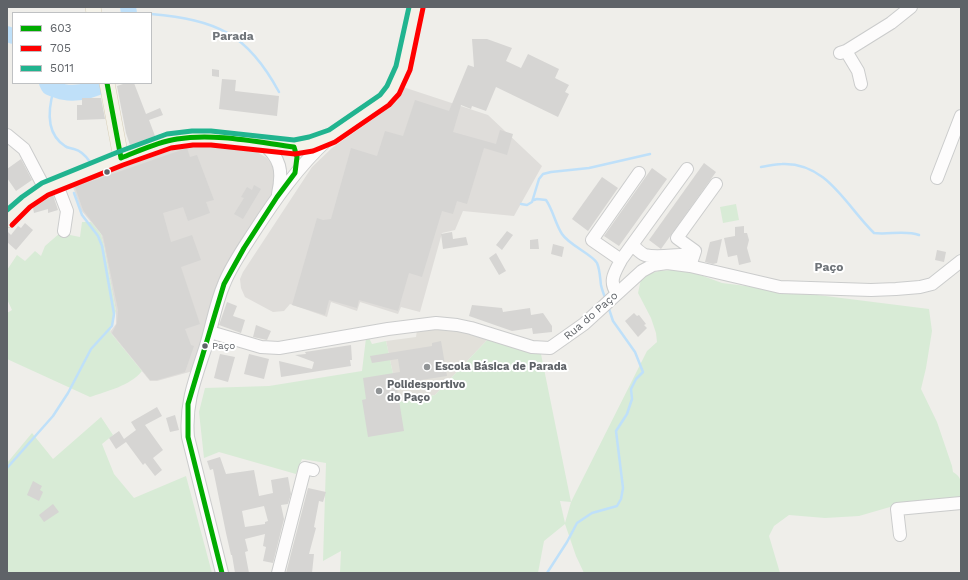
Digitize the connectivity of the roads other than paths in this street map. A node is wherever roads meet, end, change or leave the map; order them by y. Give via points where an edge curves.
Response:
1 (416, 7) edge
2 (911, 7) edge
3 (861, 84) dead end
4 (108, 89) edge
5 (961, 116) edge
6 (7, 135) edge
7 (332, 136) junction
8 (262, 143) junction
9 (294, 147) junction
10 (121, 158) junction
11 (687, 169) dead end
12 (295, 173) junction
13 (639, 173) dead end
14 (937, 178) dead end
15 (716, 184) dead end
16 (51, 187) junction
17 (277, 197) junction
18 (7, 220) edge
19 (64, 231) dead end
20 (632, 245) junction
21 (621, 260) junction
22 (692, 260) junction
23 (961, 261) edge
24 (614, 296) junction
25 (210, 332) junction
26 (313, 470) dead end
27 (961, 503) edge
28 (900, 535) dead end
29 (222, 573) edge
30 (278, 573) edge

1 - 7 main road via 403,68 393,90 386,100
2 - 3 street via 891,23 843,52 858,71
4 - 10 main road
5 - 14 street
6 - 16 street via 24,149
7 - 9 main road via 316,143
7 - 12 street
8 - 9 main road
8 - 10 main road via 211,138 178,139
8 - 17 street via 275,154 279,165 281,176
9 - 12 street via 297,157
10 - 16 main road
11 - 20 street
12 - 17 street
13 - 21 street via 592,240
15 - 22 street via 677,238 695,251
16 - 18 main road via 21,206
16 - 19 street via 67,211
17 - 25 street via 229,273
20 - 21 street
20 - 22 street via 644,255 674,254
21 - 24 street via 613,275
22 - 23 street, Rua do Paço via 780,287 871,290 932,284
22 - 24 street, Rua do Paço via 653,265 642,271
24 - 25 street, Rua do Paço via 584,324 550,348 532,348 471,328 436,323 275,348 261,347
25 - 29 street via 190,396 187,421 190,444
26 - 30 street via 305,468
27 - 28 street via 897,509

